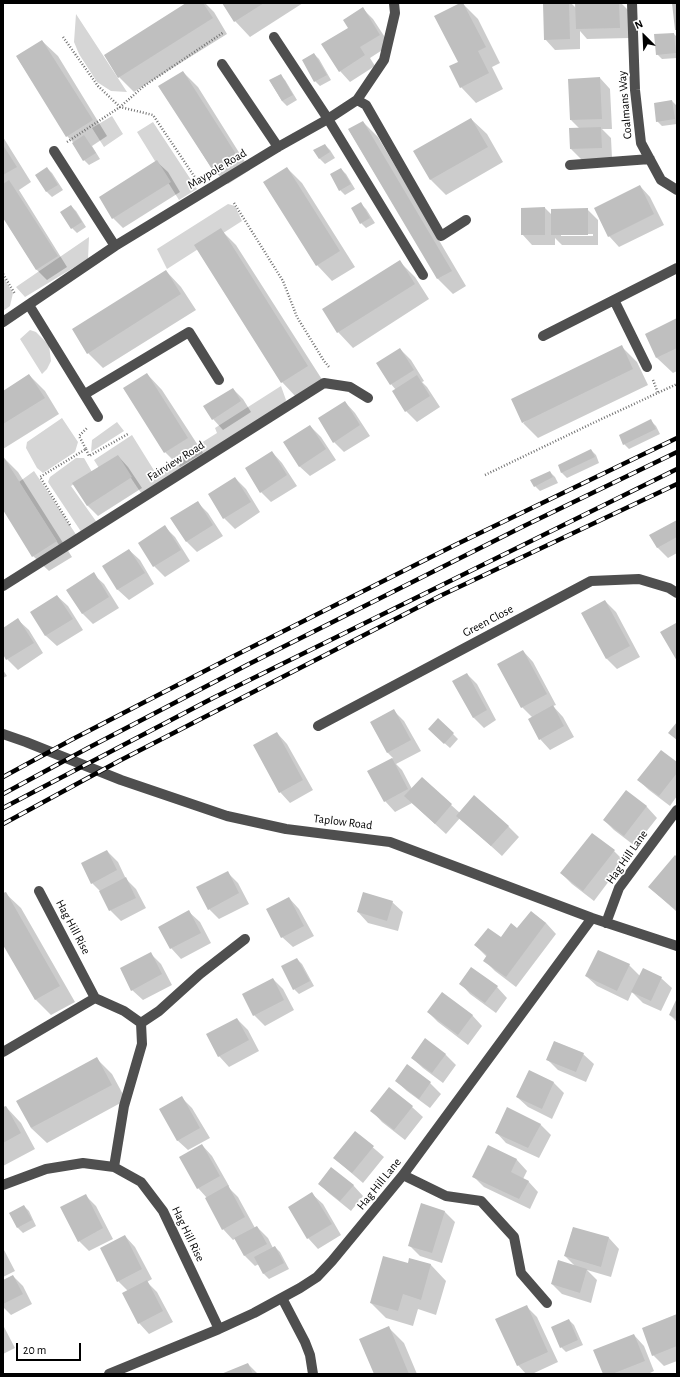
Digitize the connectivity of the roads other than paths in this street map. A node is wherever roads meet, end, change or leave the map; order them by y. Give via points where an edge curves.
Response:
1 (394, 3) edge
2 (632, 3) edge
3 (274, 38) dead end
4 (222, 64) dead end
5 (356, 100) junction
6 (328, 119) junction
7 (278, 147) junction
8 (54, 151) road end
9 (650, 158) junction
10 (570, 165) dead end
11 (677, 190) edge
12 (466, 220) dead end
13 (115, 246) junction
14 (677, 268) edge
15 (423, 276) dead end
16 (614, 300) junction
17 (26, 306) junction
18 (3, 322) edge
19 (543, 336) dead end
20 (647, 367) dead end
21 (219, 380) dead end
22 (85, 394) junction
23 (368, 398) dead end
24 (98, 417) road end
25 (3, 586) edge
26 (677, 593) edge
27 (318, 726) dead end
28 (3, 734) edge
29 (677, 810) edge
30 (39, 890) dead end
31 (592, 918) junction
32 (606, 923) junction
33 (244, 939) dead end
34 (677, 946) edge
35 (95, 998) junction
36 (141, 1023) junction
37 (3, 1052) edge
38 (114, 1167) junction
39 (403, 1175) junction
40 (3, 1185) edge
41 (282, 1298) junction
42 (547, 1303) dead end
43 (219, 1329) junction
44 (110, 1374) edge
45 (313, 1374) edge

1 - 5 street, Maypole Road via 395,13 384,60
2 - 9 street, Coalmans Way via 636,98 641,142
3 - 6 street
4 - 7 street
5 - 6 street, Maypole Road
5 - 12 street via 366,105 441,236
6 - 7 street, Maypole Road
6 - 15 street
7 - 13 street, Maypole Road
8 - 13 street
9 - 10 street
9 - 11 street, Coalmans Way via 661,180
13 - 17 street, Maypole Road
14 - 16 street
16 - 19 street
16 - 20 street
17 - 18 street, Maypole Road
17 - 22 street
21 - 22 street via 189,332
22 - 24 street
23 - 25 street, Fairview Road via 350,387 324,383
26 - 27 street, Green Close via 639,578 591,581
28 - 31 street, Taplow Road via 121,780 227,816 286,828 390,842
29 - 32 street, Hag Hill Lane via 619,888
30 - 35 street, Hag Hill Rise
31 - 32 street, Taplow Road
31 - 39 street, Hag Hill Lane
32 - 34 street, Taplow Road
33 - 36 street via 159,1011
35 - 36 street via 124,1011
35 - 37 street
36 - 38 street via 142,1044 124,1106
38 - 40 street, Hag Hill Rise via 76,1164 46,1169
38 - 43 street, Hag Hill Rise via 141,1182 163,1211
39 - 41 street, Hag Hill Lane via 317,1277
39 - 42 street via 446,1196 481,1201 514,1237 521,1273
41 - 43 street, Hag Hill Lane
41 - 45 street via 305,1342
43 - 44 street, Hag Hill Lane

